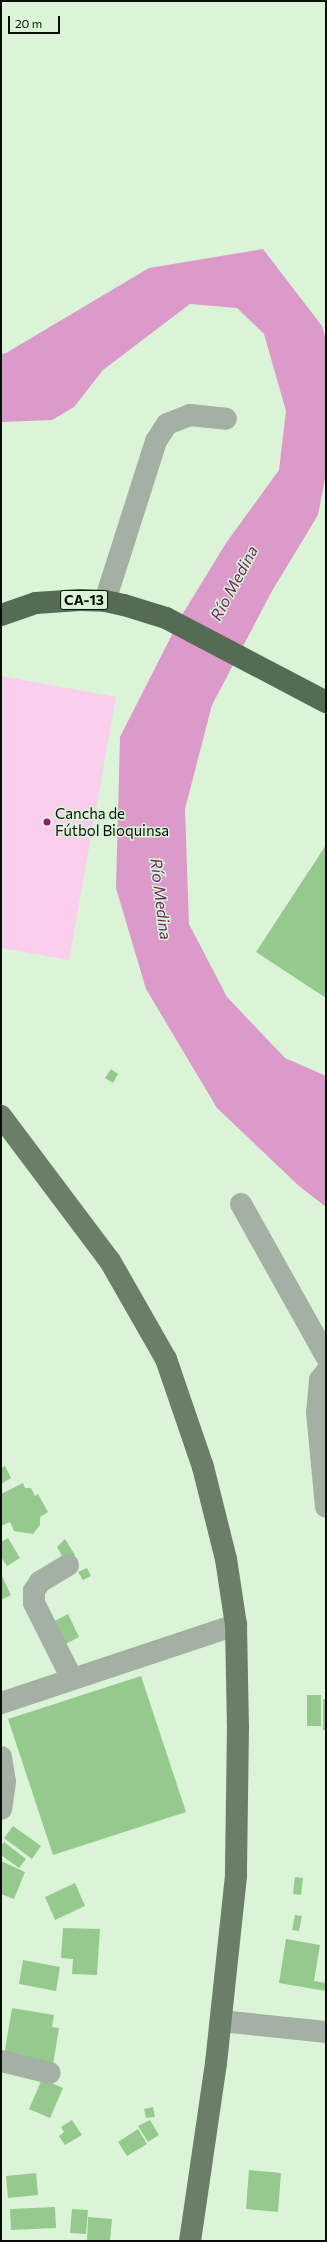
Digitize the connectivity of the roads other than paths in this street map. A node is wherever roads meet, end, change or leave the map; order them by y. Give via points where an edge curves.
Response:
1 (226, 419) dead end
2 (105, 601) junction
3 (1, 615) edge
4 (290, 683) junction
5 (326, 695) edge
6 (326, 702) edge
7 (1, 1116) edge
8 (241, 1204) dead end
9 (326, 1356) edge
10 (326, 1372) edge
11 (326, 1506) edge
12 (68, 1565) dead end
13 (236, 1625) junction
14 (72, 1679) junction
15 (1, 1703) edge
16 (1, 1757) edge
17 (1, 1809) edge
18 (221, 2020) junction
19 (326, 2032) edge
20 (1, 2061) edge
21 (50, 2073) dead end
22 (190, 2241) edge

1 - 2 street via 190,415 167,424 156,441
2 - 3 highway, CA-13 via 36,603
2 - 4 highway, CA-13 via 166,618
4 - 5 highway, CA-13
4 - 6 highway, CA-13
7 - 13 main road via 110,1261 166,1359 204,1467 215,1508
8 - 9 street
10 - 11 street via 320,1380 317,1412
12 - 14 street via 40,1582 34,1591 34,1604
13 - 14 street
13 - 18 main road via 236,1876
14 - 15 street
16 - 17 street via 5,1782
18 - 19 street
18 - 22 main road
20 - 21 street

